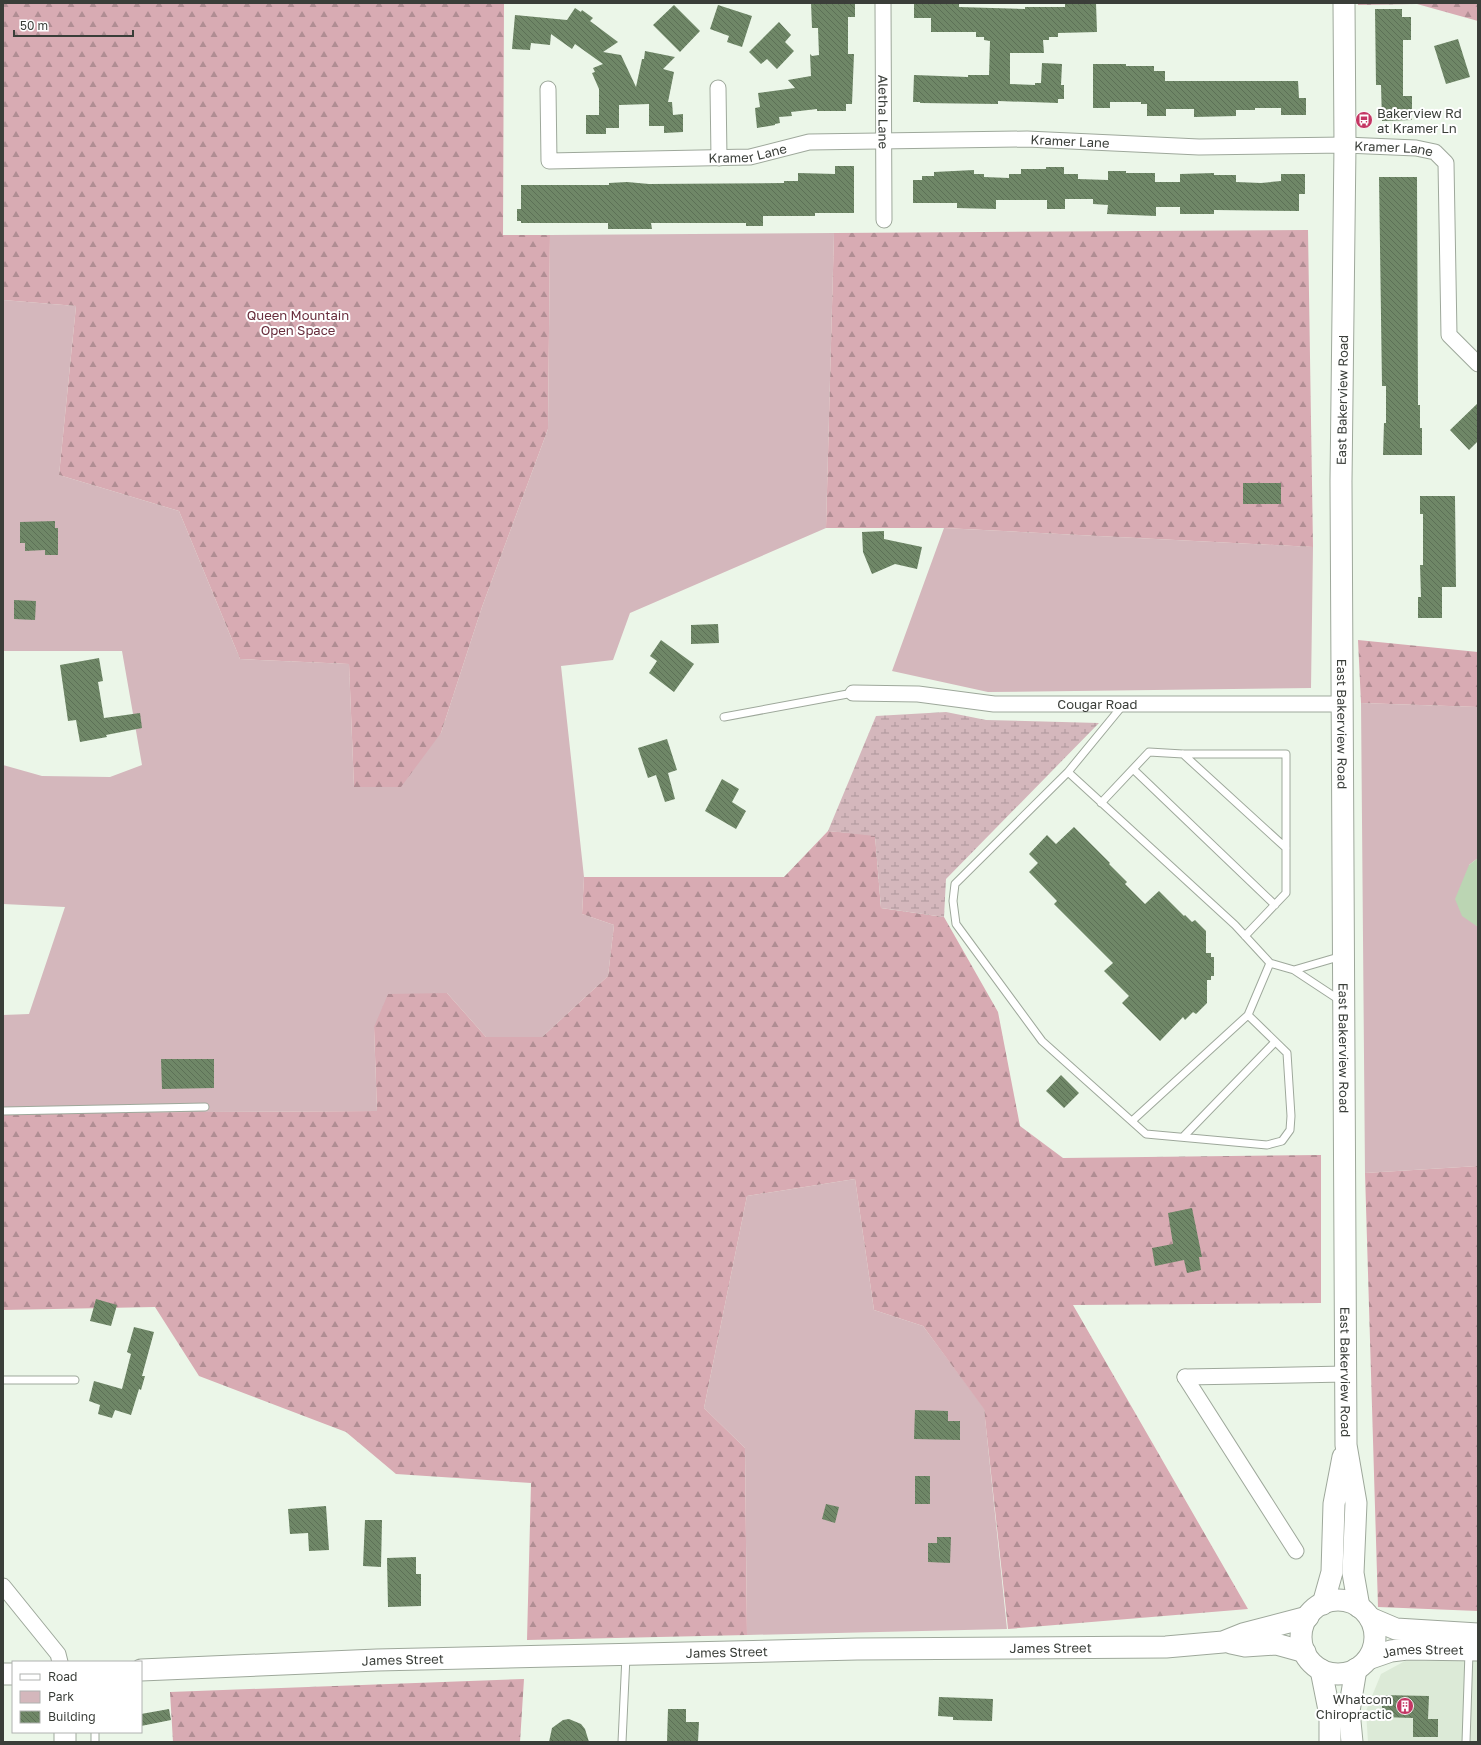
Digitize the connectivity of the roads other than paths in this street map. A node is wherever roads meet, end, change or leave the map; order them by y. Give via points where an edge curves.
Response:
1 (883, 3) edge
2 (1344, 3) edge
3 (718, 88) dead end
4 (548, 89) dead end
5 (883, 140) junction
6 (1345, 145) junction
7 (719, 158) junction
8 (884, 220) dead end
9 (1478, 364) edge
10 (853, 693) joint
11 (1124, 704) junction
12 (1342, 704) junction
13 (724, 717) dead end
14 (1183, 754) junction
15 (1133, 769) junction
16 (1068, 772) junction
17 (1101, 803) junction
18 (1286, 848) junction
19 (1275, 905) junction
20 (1245, 936) junction
21 (1344, 956) junction
22 (1270, 963) junction
23 (1294, 970) junction
24 (1344, 1003) junction
25 (1248, 1015) junction
26 (1276, 1042) junction
27 (205, 1107) dead end
28 (3, 1111) edge
29 (1132, 1121) junction
30 (1183, 1137) junction
31 (1346, 1374) junction
32 (3, 1380) edge
33 (74, 1380) dead end
34 (1346, 1444) junction
35 (1296, 1551) dead end
36 (3, 1586) edge
37 (1315, 1610) junction
38 (1364, 1612) junction
39 (1467, 1641) edge
40 (1222, 1642) junction
41 (1305, 1652) junction
42 (626, 1654) junction
43 (60, 1661) edge
44 (1362, 1664) junction
45 (142, 1670) edge
46 (1321, 1670) junction
47 (622, 1742) edge
48 (1330, 1742) edge
49 (1352, 1742) edge
50 (1466, 1742) edge

1 - 5 street, Aletha Lane
2 - 6 main road, East Bakerview Road
3 - 7 street
4 - 7 street, Kramer Lane via 549,161
5 - 6 street, Kramer Lane via 1027,139 1199,147
5 - 7 street, Kramer Lane via 809,142 750,157
5 - 8 street, Aletha Lane
6 - 9 street, Kramer Lane via 1416,148 1435,152 1446,163 1449,335
6 - 12 main road, East Bakerview Road via 1341,482
10 - 11 street, Cougar Road via 918,694 994,704
10 - 13 lane
11 - 12 street, Cougar Road
11 - 16 lane
12 - 21 main road, East Bakerview Road
14 - 15 lane via 1149,752
14 - 18 lane
14 - 18 lane via 1286,754
15 - 17 lane
15 - 19 lane
16 - 17 lane
16 - 29 lane via 955,884 956,924 1042,1041
17 - 20 lane via 1235,924
18 - 19 lane via 1286,893
19 - 20 lane
20 - 22 lane
21 - 23 lane
21 - 24 main road, East Bakerview Road
22 - 23 lane
22 - 25 lane
23 - 24 lane
24 - 31 main road, East Bakerview Road
25 - 26 lane
25 - 29 lane
26 - 30 lane
26 - 30 lane via 1287,1053 1290,1100 1290,1130 1282,1141 1267,1145
27 - 28 lane
29 - 30 lane via 1146,1134
31 - 34 main road, East Bakerview Road
31 - 35 street via 1186,1377
32 - 33 lane
34 - 37 main road, East Bakerview Road via 1334,1504 1332,1572
34 - 38 main road, East Bakerview Road via 1356,1504 1353,1573
36 - 43 street via 58,1654
37 - 38 main road via 1330,1601 1344,1601
37 - 40 main road, James Street
37 - 41 main road via 1302,1632
38 - 39 main road, James Street via 1396,1629
38 - 44 main road via 1373,1625 1375,1638 1372,1651
39 - 44 main road, James Street via 1391,1651
39 - 50 lane
40 - 41 main road via 1245,1646 1276,1644
40 - 42 main road, James Street via 1166,1647 857,1649
41 - 46 main road
42 - 45 main road, James Street via 377,1660
42 - 47 lane
44 - 46 main road via 1341,1674
44 - 49 main road via 1349,1711
46 - 48 main road via 1330,1715

